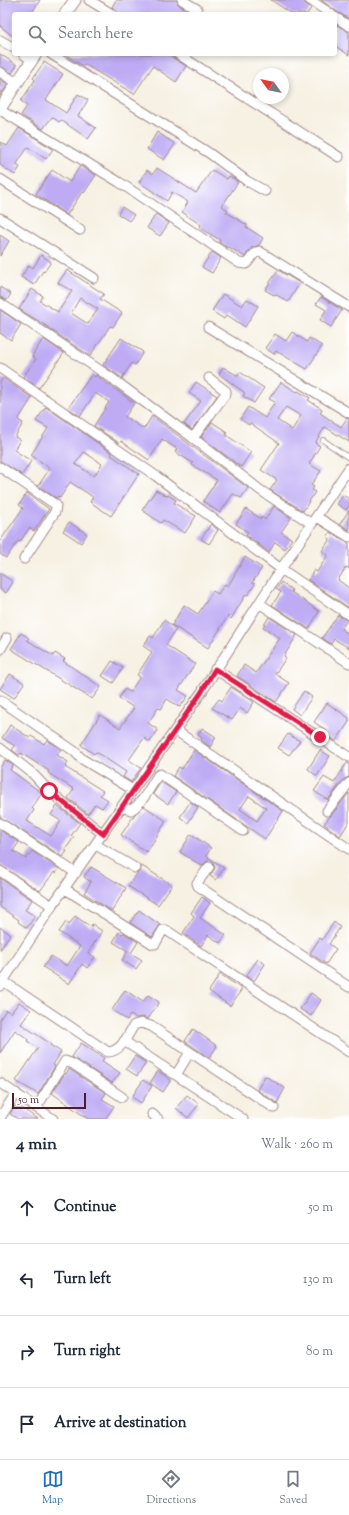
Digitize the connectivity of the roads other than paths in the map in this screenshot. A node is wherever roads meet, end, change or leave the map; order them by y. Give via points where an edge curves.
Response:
1 (75, 0) edge
2 (89, 0) edge
3 (182, 0) edge
4 (310, 0) edge
5 (197, 9) dead end
6 (66, 12) edge
7 (109, 12) edge
8 (328, 12) edge
9 (337, 18) edge
10 (349, 26) edge
11 (0, 40) edge
12 (12, 47) edge
13 (30, 56) edge
14 (55, 56) edge
15 (181, 56) edge
16 (0, 72) edge
17 (17, 83) junction
18 (0, 109) edge
19 (340, 157) dead end
20 (0, 179) edge
21 (265, 191) dead end
22 (0, 218) edge
23 (80, 230) dead end
24 (94, 278) dead end
25 (0, 303) edge
26 (349, 307) edge
27 (208, 327) dead end
28 (0, 368) edge
29 (209, 378) dead end
30 (349, 413) edge
31 (193, 438) junction
32 (323, 440) dead end
33 (349, 458) edge
34 (0, 467) edge
35 (349, 468) edge
36 (314, 520) junction
37 (349, 537) edge
38 (24, 559) dead end
39 (281, 569) junction
40 (259, 602) junction
41 (349, 615) edge
42 (7, 638) dead end
43 (0, 650) edge
44 (349, 663) edge
45 (215, 669) junction
46 (0, 700) edge
47 (175, 730) junction
48 (0, 748) edge
49 (349, 757) edge
50 (349, 784) edge
51 (133, 790) junction
52 (122, 807) junction
53 (327, 811) dead end
54 (0, 823) edge
55 (243, 831) dead end
56 (103, 834) junction
57 (96, 844) junction
58 (349, 849) edge
59 (209, 867) dead end
60 (135, 868) dead end
61 (0, 871) edge
62 (76, 873) junction
63 (65, 889) junction
64 (52, 906) junction
65 (2, 984) edge
66 (349, 987) edge
67 (124, 1042) junction
68 (190, 1052) junction
69 (349, 1052) edge
70 (176, 1075) junction
71 (0, 1083) edge
72 (16, 1093) junction
73 (122, 1097) dead end
74 (37, 1107) junction
75 (274, 1108) dead end
76 (0, 1118) edge
77 (53, 1119) edge
78 (243, 1119) edge

1 - 6 street
2 - 7 street
3 - 5 street
4 - 8 street
9 - 10 street
11 - 12 street
13 - 17 street
14 - 21 street
15 - 19 street
16 - 17 street
17 - 18 street
18 - 26 street via 119,182 239,263 246,264 253,254 260,251
20 - 23 street
22 - 24 street
25 - 31 street via 113,379
27 - 30 street
28 - 39 street via 156,476
29 - 31 street via 226,393
31 - 36 street via 260,490
32 - 33 lane
34 - 38 street via 56,505 55,512
35 - 36 street
36 - 37 street
36 - 39 street
39 - 40 street
39 - 41 street
40 - 44 street
40 - 45 street
42 - 43 street
45 - 47 street
45 - 49 street
46 - 51 street via 82,759
47 - 51 street
47 - 58 street
48 - 56 street
50 - 53 street
51 - 52 street
52 - 55 street via 131,810 135,808 160,774
52 - 56 street
54 - 62 street
56 - 57 street
57 - 60 street
57 - 62 street
59 - 66 street via 197,883 198,886
61 - 64 street
62 - 63 street
63 - 64 street
63 - 69 street via 153,944 163,930 166,930
64 - 65 street
65 - 67 street via 108,1052 113,1052
67 - 68 street via 134,1025 141,1023 151,1026
67 - 70 street
68 - 70 street
68 - 75 street
70 - 78 street
71 - 72 street
72 - 74 street
72 - 76 street
73 - 74 street via 65,1061
74 - 77 street

